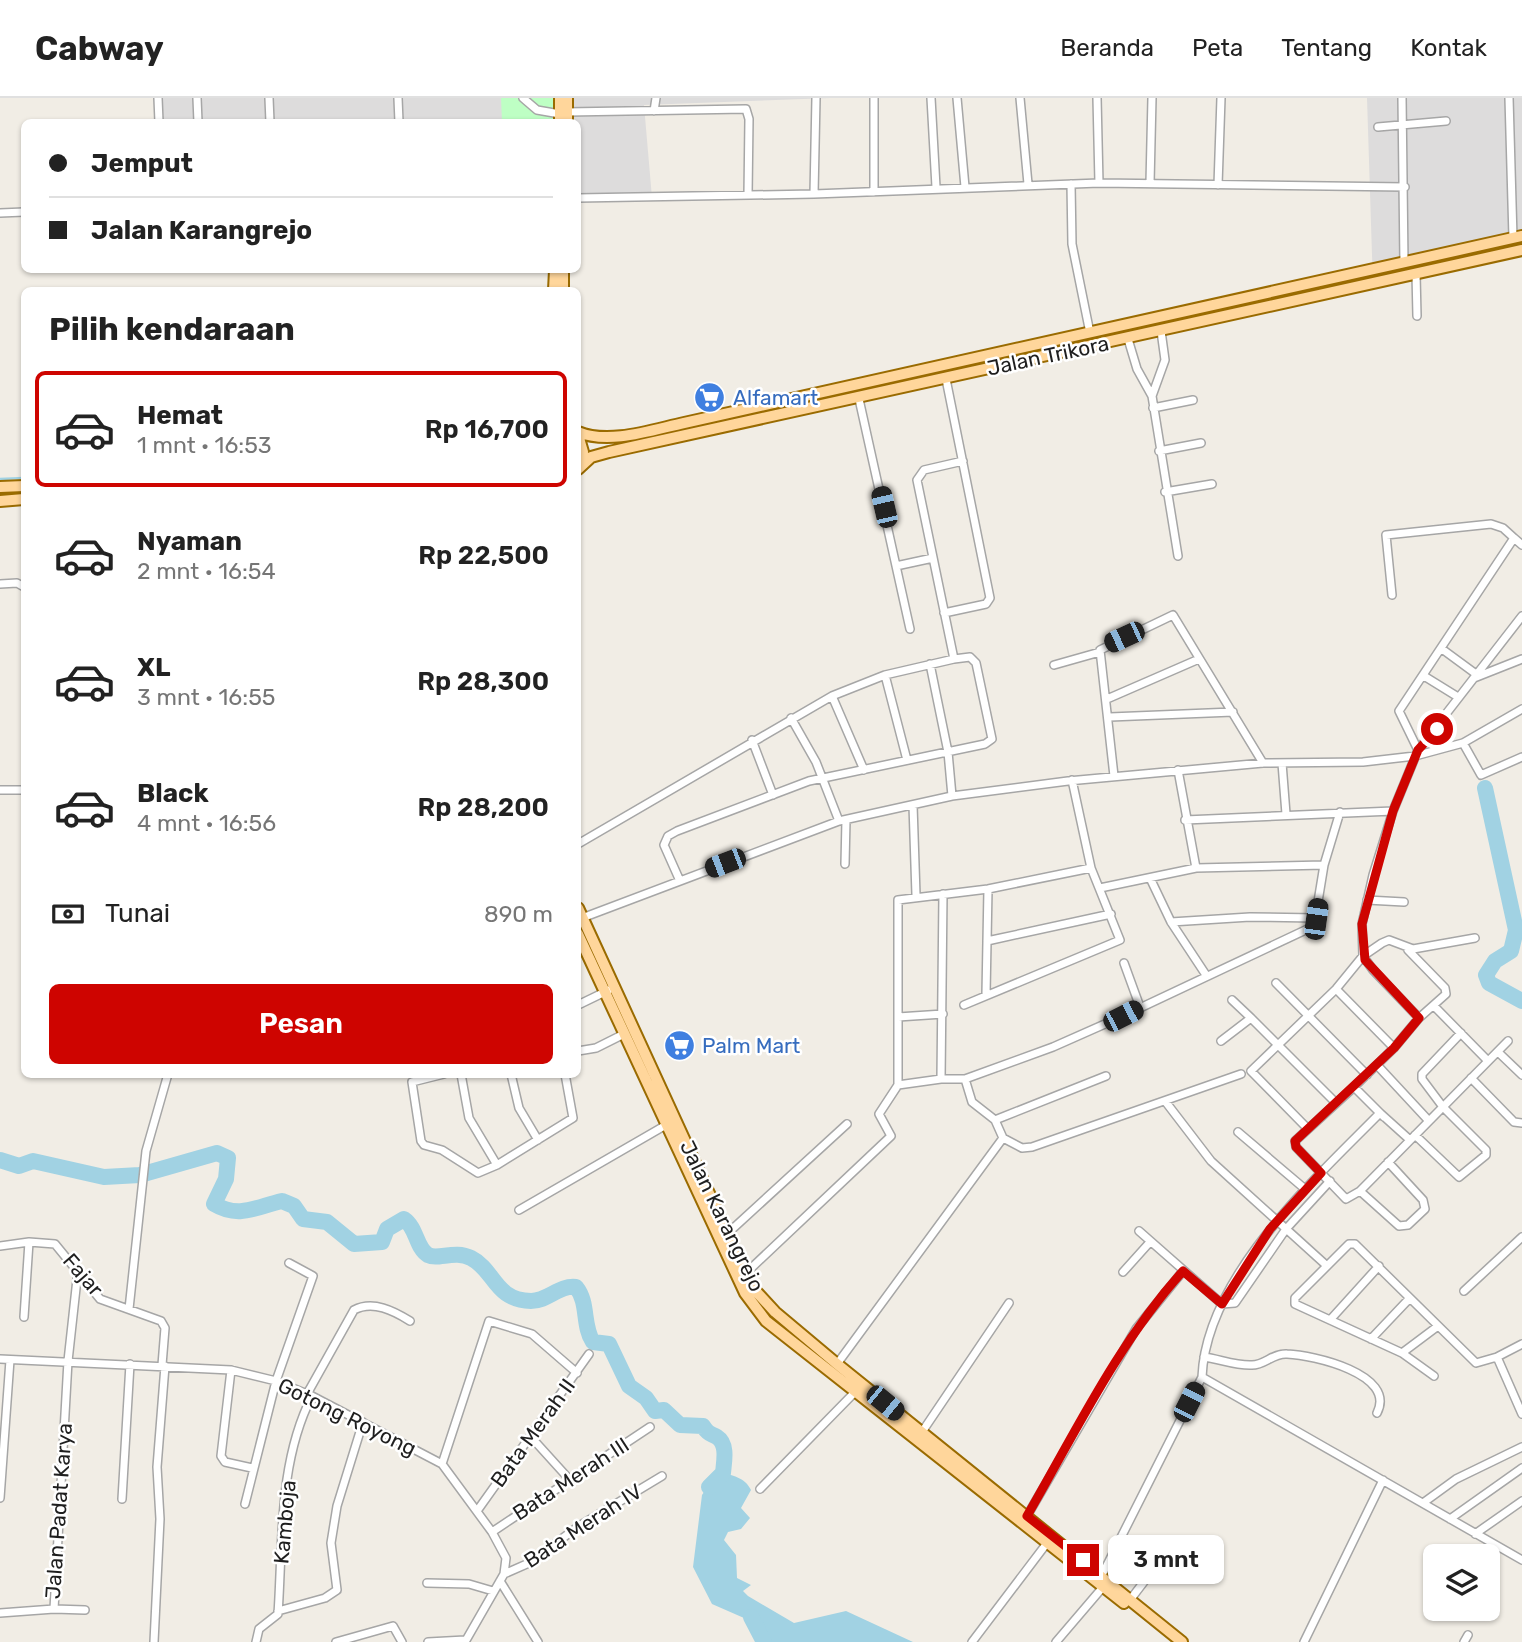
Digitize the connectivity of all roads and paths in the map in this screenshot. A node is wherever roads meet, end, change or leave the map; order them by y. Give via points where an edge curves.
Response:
1 (158, 98) edge
2 (197, 98) edge
3 (269, 98) edge
4 (398, 98) edge
5 (523, 98) edge
6 (560, 98) edge
7 (567, 98) edge
8 (656, 98) edge
9 (816, 98) edge
10 (874, 98) edge
11 (931, 98) edge
12 (957, 98) edge
13 (1020, 98) edge
14 (1097, 98) edge
15 (1152, 98) edge
16 (1221, 98) edge
17 (1402, 98) edge
18 (1509, 98) edge
19 (654, 111) junction
20 (543, 113) junction
21 (563, 118) edge
22 (159, 119) edge
23 (198, 119) edge
24 (270, 119) edge
25 (399, 119) edge
26 (543, 119) edge
27 (1446, 121) dead end
28 (1403, 125) junction
29 (1378, 127) dead end
30 (1099, 183) junction
31 (1150, 183) junction
32 (1028, 184) junction
33 (1071, 184) junction
34 (1218, 184) junction
35 (936, 187) junction
36 (965, 187) junction
37 (1405, 187) junction
38 (874, 192) junction
39 (814, 194) junction
40 (748, 195) junction
41 (581, 198) edge
42 (21, 212) edge
43 (0, 213) edge
44 (1518, 237) edge
45 (1522, 250) edge
46 (1404, 263) junction
47 (1416, 274) junction
48 (1204, 307) junction
49 (1174, 314) junction
50 (1417, 316) dead end
51 (1210, 320) junction
52 (1179, 327) junction
53 (1161, 331) junction
54 (1090, 333) junction
55 (1128, 339) junction
56 (946, 379) junction
57 (1152, 396) junction
58 (859, 399) junction
59 (1194, 400) dead end
60 (1153, 408) junction
61 (581, 435) edge
62 (1201, 443) dead end
63 (1159, 451) junction
64 (963, 461) junction
65 (581, 465) edge
66 (1212, 484) dead end
67 (21, 486) edge
68 (0, 487) edge
69 (1165, 492) junction
70 (21, 499) edge
71 (0, 500) edge
72 (1514, 538) junction
73 (1522, 545) edge
74 (1178, 556) dead end
75 (933, 558) junction
76 (896, 566) junction
77 (0, 584) edge
78 (21, 585) edge
79 (1392, 595) dead end
80 (944, 613) junction
81 (1522, 615) edge
82 (910, 629) dead end
83 (1442, 649) junction
84 (1100, 652) junction
85 (954, 659) junction
86 (1199, 659) junction
87 (1522, 659) edge
88 (930, 664) junction
89 (1054, 665) dead end
90 (885, 675) junction
91 (1424, 676) junction
92 (1474, 676) junction
93 (832, 696) junction
94 (1458, 697) junction
95 (1107, 699) junction
96 (1522, 709) edge
97 (1233, 712) junction
98 (791, 718) junction
99 (1110, 718) junction
100 (752, 740) junction
101 (1462, 743) junction
102 (948, 752) junction
103 (1417, 753) junction
104 (1522, 757) edge
105 (907, 761) junction
106 (1263, 763) junction
107 (1282, 763) junction
108 (864, 770) junction
109 (1178, 770) junction
110 (1114, 776) junction
111 (823, 778) junction
112 (1072, 780) junction
113 (0, 790) edge
114 (21, 790) edge
115 (773, 795) junction
116 (952, 796) junction
117 (913, 805) junction
118 (1393, 811) junction
119 (1340, 812) junction
120 (1286, 814) junction
121 (843, 820) junction
122 (1185, 820) junction
123 (581, 842) edge
124 (845, 864) dead end
125 (1324, 865) junction
126 (1091, 868) junction
127 (1196, 868) junction
128 (1150, 878) junction
129 (680, 881) junction
130 (1100, 888) junction
131 (988, 889) junction
132 (943, 894) junction
133 (916, 895) junction
134 (1367, 900) junction
135 (1404, 902) dead end
136 (581, 913) edge
137 (1111, 914) junction
138 (581, 916) edge
139 (1316, 919) junction
140 (1171, 922) junction
141 (1475, 938) dead end
142 (581, 940) edge
143 (986, 941) junction
144 (1408, 950) junction
145 (1363, 956) junction
146 (1124, 963) dead end
147 (1206, 975) junction
148 (1276, 983) dead end
149 (1336, 989) junction
150 (608, 990) junction
151 (986, 994) junction
152 (1232, 1000) dead end
153 (581, 1004) edge
154 (964, 1005) dead end
155 (1434, 1006) junction
156 (1140, 1007) junction
157 (943, 1014) junction
158 (898, 1017) junction
159 (1307, 1017) junction
160 (1251, 1018) junction
161 (1419, 1018) junction
162 (1461, 1033) junction
163 (624, 1034) junction
164 (1221, 1041) dead end
165 (1508, 1041) dead end
166 (1278, 1045) junction
167 (1394, 1048) junction
168 (581, 1050) edge
169 (1498, 1052) junction
170 (1488, 1061) junction
171 (1377, 1065) junction
172 (1241, 1074) dead end
173 (1367, 1075) junction
174 (1522, 1075) edge
175 (1106, 1076) dead end
176 (167, 1078) edge
177 (428, 1078) edge
178 (462, 1078) edge
179 (512, 1078) edge
180 (566, 1078) edge
181 (941, 1079) junction
182 (965, 1079) junction
183 (1471, 1079) junction
184 (898, 1085) junction
185 (1354, 1087) junction
186 (1164, 1101) junction
187 (1336, 1103) junction
188 (1443, 1107) junction
189 (1385, 1118) junction
190 (995, 1120) junction
191 (1429, 1121) junction
192 (1522, 1123) edge
193 (847, 1124) dead end
194 (666, 1125) junction
195 (1308, 1129) junction
196 (1238, 1132) dead end
197 (1003, 1138) junction
198 (1413, 1138) junction
199 (538, 1140) junction
200 (1388, 1162) junction
201 (497, 1165) junction
202 (1321, 1173) junction
203 (1330, 1181) junction
204 (698, 1182) junction
205 (1305, 1189) junction
206 (1360, 1191) junction
207 (519, 1210) dead end
208 (1276, 1221) junction
209 (1286, 1229) junction
210 (1139, 1231) dead end
211 (728, 1233) junction
212 (1522, 1237) edge
213 (29, 1242) junction
214 (1150, 1242) junction
215 (0, 1246) edge
216 (289, 1263) dead end
217 (1326, 1265) junction
218 (1379, 1266) junction
219 (78, 1270) junction
220 (1183, 1271) junction
221 (1123, 1272) dead end
222 (746, 1273) junction
223 (1464, 1292) dead end
224 (1408, 1300) junction
225 (1009, 1303) dead end
226 (1222, 1304) junction
227 (129, 1309) junction
228 (24, 1317) dead end
229 (1330, 1320) junction
230 (411, 1321) dead end
231 (1438, 1326) junction
232 (1371, 1339) junction
233 (1522, 1345) edge
234 (1402, 1353) junction
235 (589, 1354) dead end
236 (1204, 1357) junction
237 (1497, 1357) junction
238 (0, 1359) edge
239 (10, 1360) junction
240 (68, 1361) junction
241 (131, 1364) junction
242 (837, 1364) junction
243 (163, 1365) junction
244 (231, 1370) junction
245 (577, 1373) junction
246 (1434, 1376) dead end
247 (1202, 1377) junction
248 (276, 1381) junction
249 (856, 1391) junction
250 (310, 1395) junction
251 (882, 1406) junction
252 (1377, 1413) dead end
253 (1522, 1414) edge
254 (363, 1422) junction
255 (650, 1427) dead end
256 (922, 1432) junction
257 (531, 1437) junction
258 (1522, 1447) edge
259 (442, 1464) junction
260 (252, 1468) junction
261 (1522, 1468) edge
262 (662, 1476) dead end
263 (570, 1480) junction
264 (1383, 1480) junction
265 (760, 1489) dead end
266 (0, 1498) edge
267 (122, 1499) dead end
268 (1522, 1501) edge
269 (1423, 1503) junction
270 (245, 1504) dead end
271 (477, 1511) junction
272 (1027, 1516) junction
273 (1450, 1519) junction
274 (492, 1532) junction
275 (1475, 1534) junction
276 (1047, 1543) junction
277 (1522, 1560) edge
278 (1156, 1566) dead end
279 (1102, 1575) junction
280 (502, 1578) junction
281 (427, 1583) dead end
282 (1103, 1587) junction
283 (493, 1591) junction
284 (1130, 1600) junction
285 (54, 1609) junction
286 (85, 1610) dead end
287 (278, 1611) junction
288 (0, 1613) edge
289 (465, 1641) edge
290 (154, 1642) edge
291 (256, 1642) edge
292 (336, 1642) edge
293 (402, 1642) edge
294 (428, 1642) edge
295 (538, 1642) edge
296 (972, 1642) edge
297 (1056, 1642) edge
298 (1173, 1642) edge
299 (1182, 1642) edge
300 (1304, 1642) edge

1 - 22 street
2 - 23 street
3 - 24 street
4 - 25 street
5 - 20 street
6 - 21 main road
7 - 21 main road
8 - 19 street
9 - 39 street
10 - 38 street
11 - 35 street
12 - 36 street
13 - 32 street
14 - 30 street
15 - 31 street
16 - 34 street
17 - 28 street
18 - 44 street
19 - 21 street
19 - 40 street via 746,110
20 - 21 street
20 - 26 street
27 - 28 street
28 - 29 street
28 - 37 street
30 - 31 street
30 - 33 street
31 - 34 street
32 - 33 street
32 - 36 street
33 - 54 street via 1072,244
34 - 37 street
35 - 36 street
35 - 38 street
37 - 46 street
38 - 39 street
39 - 40 street
40 - 41 street
42 - 43 street
44 - 46 main road, Jalan Trikora
45 - 47 main road, Jalan Trikora
46 - 48 main road, Jalan Trikora
47 - 50 street
47 - 51 main road, Jalan Trikora
48 - 49 main road, Jalan Trikora
48 - 51 main road via 1204,316
49 - 52 main road
49 - 54 main road, Jalan Trikora
51 - 52 main road, Jalan Trikora
52 - 53 main road, Jalan Trikora
53 - 55 main road, Jalan Trikora
53 - 57 street via 1165,360
54 - 61 main road, Jalan Trikora via 662,428 599,438
55 - 56 main road, Jalan Trikora
55 - 57 street
56 - 58 main road, Jalan Trikora
56 - 64 street
57 - 60 street
58 - 65 main road, Jalan Trikora via 608,452
58 - 76 street
59 - 60 street
60 - 63 street
62 - 63 street
63 - 69 street
64 - 75 street via 924,470 917,476
64 - 80 street via 990,598 986,604
66 - 69 street
67 - 68 main road
69 - 74 street
70 - 71 main road
72 - 73 street
72 - 79 street via 1491,524 1386,535
72 - 83 street
75 - 76 street
75 - 80 street
76 - 82 street
77 - 78 street
80 - 85 street
81 - 92 street
83 - 91 street
83 - 92 street
84 - 86 street via 1172,615
84 - 89 street
84 - 95 street
85 - 88 street
85 - 102 street via 970,657 976,663 993,733 985,744
86 - 95 street
86 - 97 street
87 - 92 street
88 - 90 street
88 - 102 street
90 - 93 street
90 - 105 street
91 - 94 street
91 - 103 street via 1399,711
92 - 94 street
93 - 98 street
93 - 108 street
94 - 103 street
95 - 99 street
96 - 101 street
97 - 99 street
97 - 106 street
98 - 100 street
98 - 111 street
99 - 110 street
100 - 115 street
100 - 123 street
101 - 103 street
101 - 104 street via 1479,774
102 - 105 street
102 - 116 street
103 - 107 street via 1363,762
103 - 118 street
105 - 108 street
106 - 107 street
106 - 109 street
107 - 120 street
108 - 111 street
109 - 110 street
109 - 122 street
110 - 112 street
111 - 115 street
111 - 121 street
112 - 116 street
112 - 126 street
113 - 114 street
115 - 129 street via 668,836 664,845
116 - 117 street
117 - 121 street
117 - 133 street
118 - 119 street
118 - 134 street
119 - 120 street
119 - 125 street
120 - 122 street
121 - 124 street
121 - 129 street
122 - 127 street
125 - 127 street
125 - 139 street
126 - 130 street
126 - 131 street
127 - 128 street
128 - 130 street
128 - 140 street
129 - 136 street
130 - 137 street
131 - 132 street
131 - 143 street
132 - 133 street
132 - 157 street
133 - 158 street via 901,898 897,906
134 - 135 street
134 - 145 street
137 - 143 street
137 - 151 street via 1121,935 1117,942
138 - 150 main road, Jalan Karangrejo
139 - 140 street
139 - 147 street via 1310,929
140 - 147 street
141 - 144 street
142 - 150 main road, Jalan Karangrejo
143 - 151 street
144 - 145 street via 1387,940
144 - 155 street via 1447,992
145 - 149 street
145 - 161 street
146 - 156 street
147 - 156 street
148 - 159 street
149 - 159 street
149 - 167 street
150 - 153 street
150 - 163 main road, Jalan Karangrejo
150 - 204 main road, Jalan Karangrejo
151 - 154 street
152 - 160 street
155 - 161 street
155 - 162 street
156 - 182 street
157 - 158 street
157 - 181 street
158 - 184 street
159 - 166 street
159 - 173 street
160 - 164 street
160 - 166 street
161 - 167 street
162 - 170 street
162 - 188 street via 1422,1074
163 - 168 street
163 - 194 main road, Jalan Karangrejo
165 - 169 street
166 - 187 street
166 - 195 street via 1251,1071
167 - 171 street
169 - 170 street
169 - 174 street
170 - 183 street
171 - 173 street
171 - 191 street
172 - 186 street
173 - 185 street
175 - 190 street
176 - 227 street via 144,1168
177 - 201 street via 412,1082 422,1143 475,1172
178 - 201 street via 469,1118
179 - 199 street via 519,1108
180 - 199 street via 573,1118
181 - 182 street
181 - 184 street
182 - 190 street via 975,1107
183 - 188 street
183 - 192 street via 1514,1122
184 - 222 street via 880,1110 890,1132 887,1141
185 - 187 street
185 - 189 street
186 - 197 street via 1032,1147
186 - 208 street via 1211,1161
187 - 195 street
188 - 191 street
188 - 198 street via 1486,1150 1479,1163 1459,1177
189 - 198 street
189 - 202 street via 1380,1113
190 - 197 street
191 - 198 street
193 - 211 street
194 - 204 main road, Jalan Karangrejo
194 - 207 street
195 - 202 street via 1294,1144
196 - 205 street
197 - 242 street
198 - 200 street
199 - 201 street
200 - 206 street
200 - 206 street via 1423,1200 1425,1209 1408,1225 1399,1226
202 - 203 street
202 - 205 street
203 - 206 street via 1346,1199
203 - 209 street
204 - 211 main road, Jalan Karangrejo
204 - 249 main road, Jalan Karangrejo via 744,1293 766,1321
205 - 208 street
208 - 209 street
208 - 226 street
209 - 217 street
209 - 226 street via 1238,1301
210 - 214 street
211 - 222 main road, Jalan Karangrejo
212 - 223 street
213 - 215 street, Fajar
213 - 219 street, Fajar via 55,1244
213 - 228 street
214 - 220 street
214 - 221 street
216 - 248 street via 313,1276
217 - 218 street via 1352,1243
217 - 229 street via 1294,1303
218 - 224 street
218 - 229 street
219 - 227 street, Fajar via 100,1299
219 - 240 street, Jalan Padat Karya
220 - 226 street
220 - 272 street via 1136,1329
222 - 242 main road, Jalan Karangrejo via 752,1287 775,1312
224 - 231 street
224 - 232 street
225 - 256 street
226 - 236 street
227 - 243 street, Fajar via 163,1323
229 - 232 street
230 - 250 street, Kamboja via 385,1308 354,1310
231 - 234 street
231 - 237 street via 1476,1363
232 - 234 street
233 - 237 street
234 - 246 street
235 - 245 street, Bata Merah II
236 - 247 street
236 - 252 street via 1253,1365 1286,1354 1344,1367 1379,1391
237 - 253 street
238 - 239 street, Gotong Royong
239 - 240 street, Gotong Royong
239 - 266 street
240 - 241 street, Gotong Royong
240 - 285 street, Jalan Padat Karya
241 - 243 street, Gotong Royong
241 - 267 street
242 - 251 main road, Jalan Karangrejo
243 - 244 street, Gotong Royong
243 - 290 street
244 - 248 street, Gotong Royong
244 - 260 street via 221,1456 225,1462
245 - 257 street, Bata Merah II
245 - 259 street via 532,1334 489,1321
247 - 264 street
247 - 279 street
248 - 250 street, Gotong Royong
248 - 260 street
249 - 251 main road, Jalan Karangrejo
249 - 265 street
250 - 254 street, Gotong Royong
250 - 287 street, Kamboja via 284,1502
251 - 256 main road, Jalan Karangrejo
251 - 276 main road, Jalan Karangrejo
254 - 259 street, Gotong Royong
254 - 287 street via 337,1506 331,1543 337,1590 325,1598
255 - 263 street, Bata Merah III
256 - 272 main road, Jalan Karangrejo
257 - 263 street
257 - 271 street, Bata Merah II
258 - 269 street via 1456,1479
259 - 271 street, Gotong Royong
260 - 270 street
261 - 273 street
262 - 280 street, Bata Merah IV
263 - 274 street, Bata Merah III
264 - 269 street
264 - 300 street
268 - 275 street
269 - 273 street
271 - 274 street, Gotong Royong
272 - 279 main road, Jalan Karangrejo
273 - 275 street
274 - 280 street, Gotong Royong via 506,1558
275 - 277 street
276 - 282 main road, Jalan Karangrejo
276 - 296 street
278 - 284 street
279 - 284 main road, Jalan Karangrejo
280 - 283 street
280 - 295 street, Gotong Royong
281 - 283 street via 469,1584
282 - 297 street
282 - 298 main road, Jalan Karangrejo
283 - 289 street
284 - 299 main road, Jalan Karangrejo
285 - 286 street
285 - 288 street, Jalan Padat Karya
287 - 291 street via 259,1629
289 - 294 street
292 - 293 street via 393,1626

